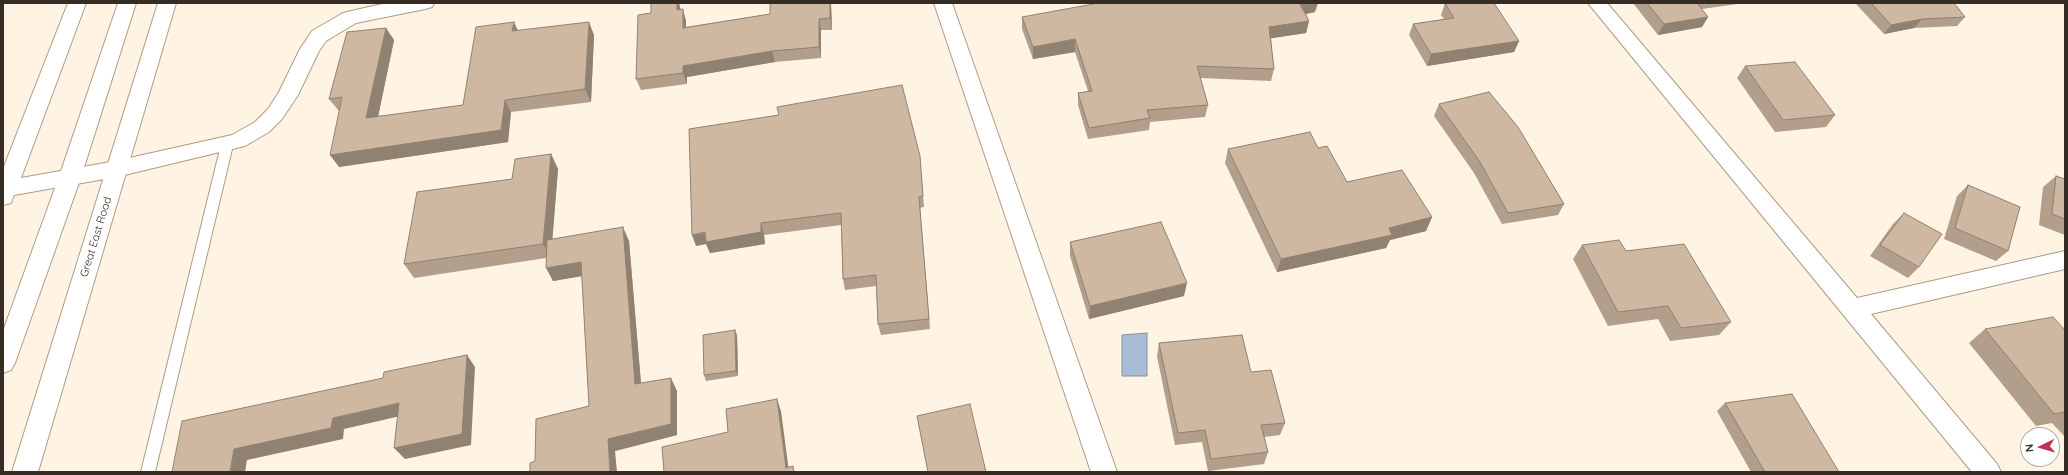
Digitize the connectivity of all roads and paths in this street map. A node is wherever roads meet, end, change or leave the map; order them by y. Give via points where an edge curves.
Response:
1 (77, 3) edge
2 (127, 3) edge
3 (167, 3) edge
4 (425, 3) edge
5 (943, 3) edge
6 (1597, 3) edge
7 (227, 145) junction
8 (116, 169) junction
9 (70, 178) junction
10 (4, 192) edge
11 (2065, 260) edge
12 (1852, 309) junction
13 (3, 363) edge
14 (26, 472) edge
15 (148, 472) edge
16 (1104, 472) edge
17 (1988, 472) edge

1 - 10 street
2 - 9 street
3 - 8 street, Great East Road
4 - 7 street via 350,18 320,36 310,49 275,114 250,134
5 - 16 street
6 - 12 street
7 - 8 street
7 - 15 lane
8 - 9 street
8 - 14 street, Great East Road
9 - 10 street
9 - 13 street
11 - 12 street
12 - 17 street

